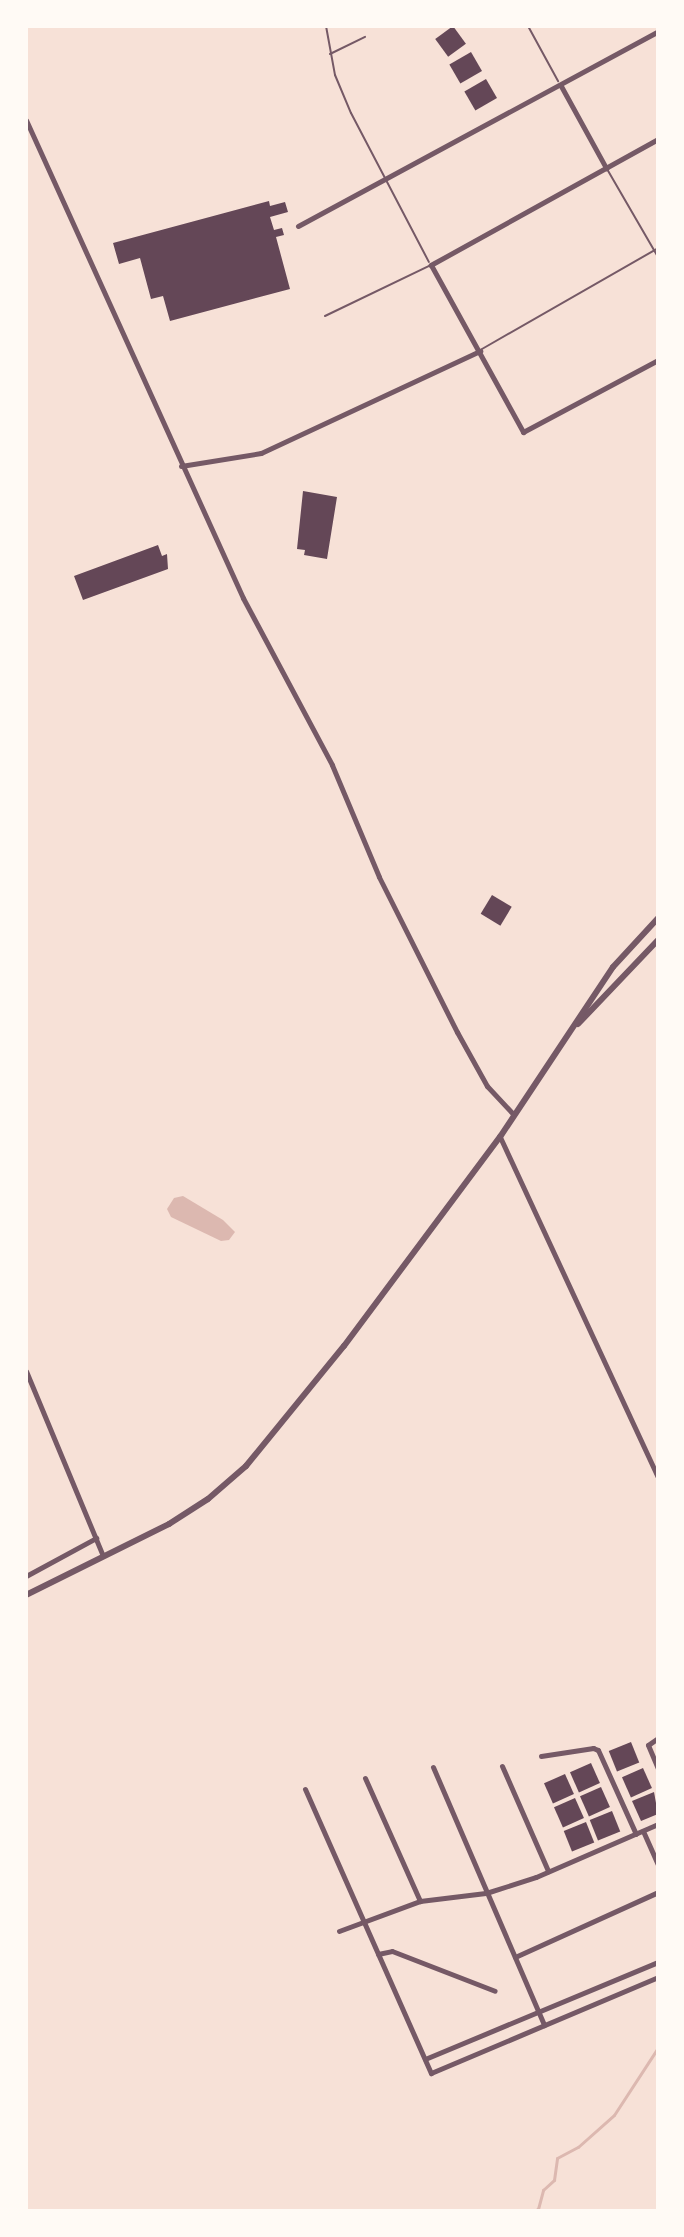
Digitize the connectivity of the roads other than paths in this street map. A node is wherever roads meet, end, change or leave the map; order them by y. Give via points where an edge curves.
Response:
1 (326, 26) edge
2 (528, 26) edge
3 (658, 31) edge
4 (365, 37) dead end
5 (329, 54) junction
6 (561, 86) junction
7 (26, 120) edge
8 (658, 139) edge
9 (606, 168) junction
10 (385, 179) junction
11 (298, 226) dead end
12 (656, 249) edge
13 (658, 257) edge
14 (431, 265) junction
15 (325, 316) dead end
16 (480, 351) junction
17 (658, 360) edge
18 (181, 466) junction
19 (658, 918) edge
20 (658, 940) edge
21 (564, 1038) junction
22 (513, 1114) junction
23 (500, 1137) junction
24 (26, 1371) edge
25 (658, 1478) edge
26 (96, 1538) junction
27 (103, 1556) junction
28 (26, 1576) edge
29 (26, 1595) edge
30 (658, 1738) edge
31 (541, 1756) dead end
32 (502, 1766) dead end
33 (433, 1767) dead end
34 (658, 1768) edge
35 (365, 1778) dead end
36 (305, 1789) dead end
37 (658, 1824) edge
38 (643, 1831) junction
39 (636, 1834) junction
40 (658, 1864) edge
41 (548, 1871) junction
42 (658, 1892) edge
43 (486, 1893) junction
44 (420, 1901) junction
45 (364, 1922) junction
46 (339, 1931) dead end
47 (378, 1954) junction
48 (515, 1957) junction
49 (658, 1962) edge
50 (658, 1977) edge
51 (495, 1991) dead end
52 (538, 2012) junction
53 (544, 2025) junction
54 (425, 2059) junction

1 - 5 lane
2 - 6 lane
3 - 6 street
4 - 5 lane
5 - 10 lane via 351,113
6 - 9 street
6 - 10 street
7 - 18 street
8 - 9 street
9 - 12 lane
9 - 14 street
10 - 11 street
10 - 14 lane
12 - 13 lane
12 - 16 lane
14 - 15 lane
14 - 16 street
16 - 17 street via 523,432
16 - 18 street via 261,453
18 - 22 street via 247,606 332,765 379,877 457,1032 487,1086
19 - 21 street via 613,967
20 - 21 street
21 - 22 street
22 - 23 street
23 - 25 street
23 - 27 street via 344,1346 246,1466 169,1524
24 - 26 street
26 - 27 street
26 - 28 street
27 - 29 street
30 - 34 street via 648,1745
31 - 39 street via 598,1750
32 - 41 street
33 - 43 street
35 - 44 street
36 - 45 street
37 - 38 street
38 - 39 street
38 - 40 street
39 - 41 street
41 - 43 street
42 - 48 street
43 - 44 street
43 - 48 street
44 - 45 street
45 - 46 street
45 - 47 street
47 - 51 street via 392,1951
47 - 54 street
48 - 52 street
49 - 52 street
50 - 53 street
52 - 53 street
52 - 54 street
53 - 54 street via 431,2073

